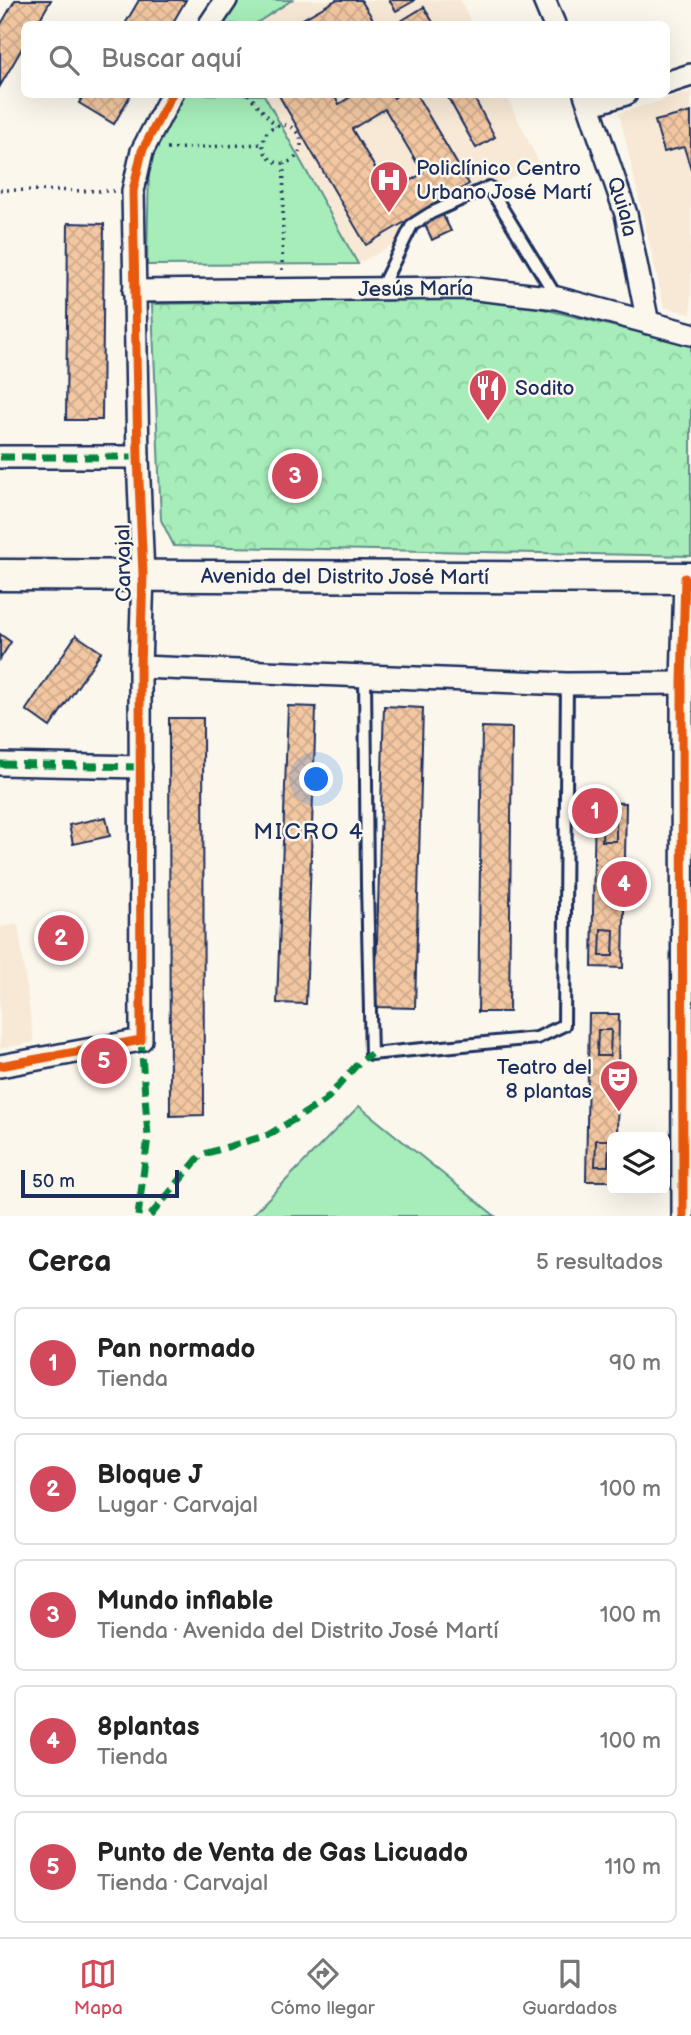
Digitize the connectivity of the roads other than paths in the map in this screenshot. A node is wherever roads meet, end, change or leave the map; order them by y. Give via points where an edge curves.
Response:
1 (226, 0) edge
2 (544, 0) edge
3 (213, 21) edge
4 (554, 21) edge
5 (691, 75) edge
6 (670, 82) edge
7 (170, 98) edge
8 (587, 100) edge
9 (381, 288) junction
10 (134, 291) junction
11 (557, 298) junction
12 (648, 323) junction
13 (691, 334) edge
14 (0, 457) edge
15 (138, 457) junction
16 (0, 575) edge
17 (143, 575) junction
18 (688, 578) edge
19 (140, 667) junction
20 (365, 676) junction
21 (682, 683) junction
22 (567, 684) junction
23 (0, 764) edge
24 (141, 766) junction
25 (687, 817) edge
26 (687, 1008) edge
27 (0, 1066) edge
28 (687, 1159) edge
29 (683, 1216) edge

1 - 3 street
2 - 4 street
5 - 6 street
7 - 10 street, Carvajal via 142,151 134,191
8 - 12 street, Quiala via 626,214
9 - 10 street, Jesús María
9 - 11 street, Jesús María via 467,288
9 - 11 lane via 412,225 489,187
10 - 15 street, Carvajal
11 - 12 street, Jesús María
12 - 13 street, Jesús María
14 - 15 street
15 - 17 street, Carvajal
16 - 17 main road, Avenida del Distrito José Martí
17 - 18 main road, Avenida del Distrito José Martí
17 - 19 street, Carvajal
18 - 21 street
19 - 20 street
19 - 24 street, Carvajal
20 - 22 street
20 - 22 lane via 371,1054 537,1038 564,1025
21 - 22 street
21 - 25 street
23 - 24 street
24 - 27 street, Carvajal via 141,1040
25 - 26 street
26 - 28 street
28 - 29 street

